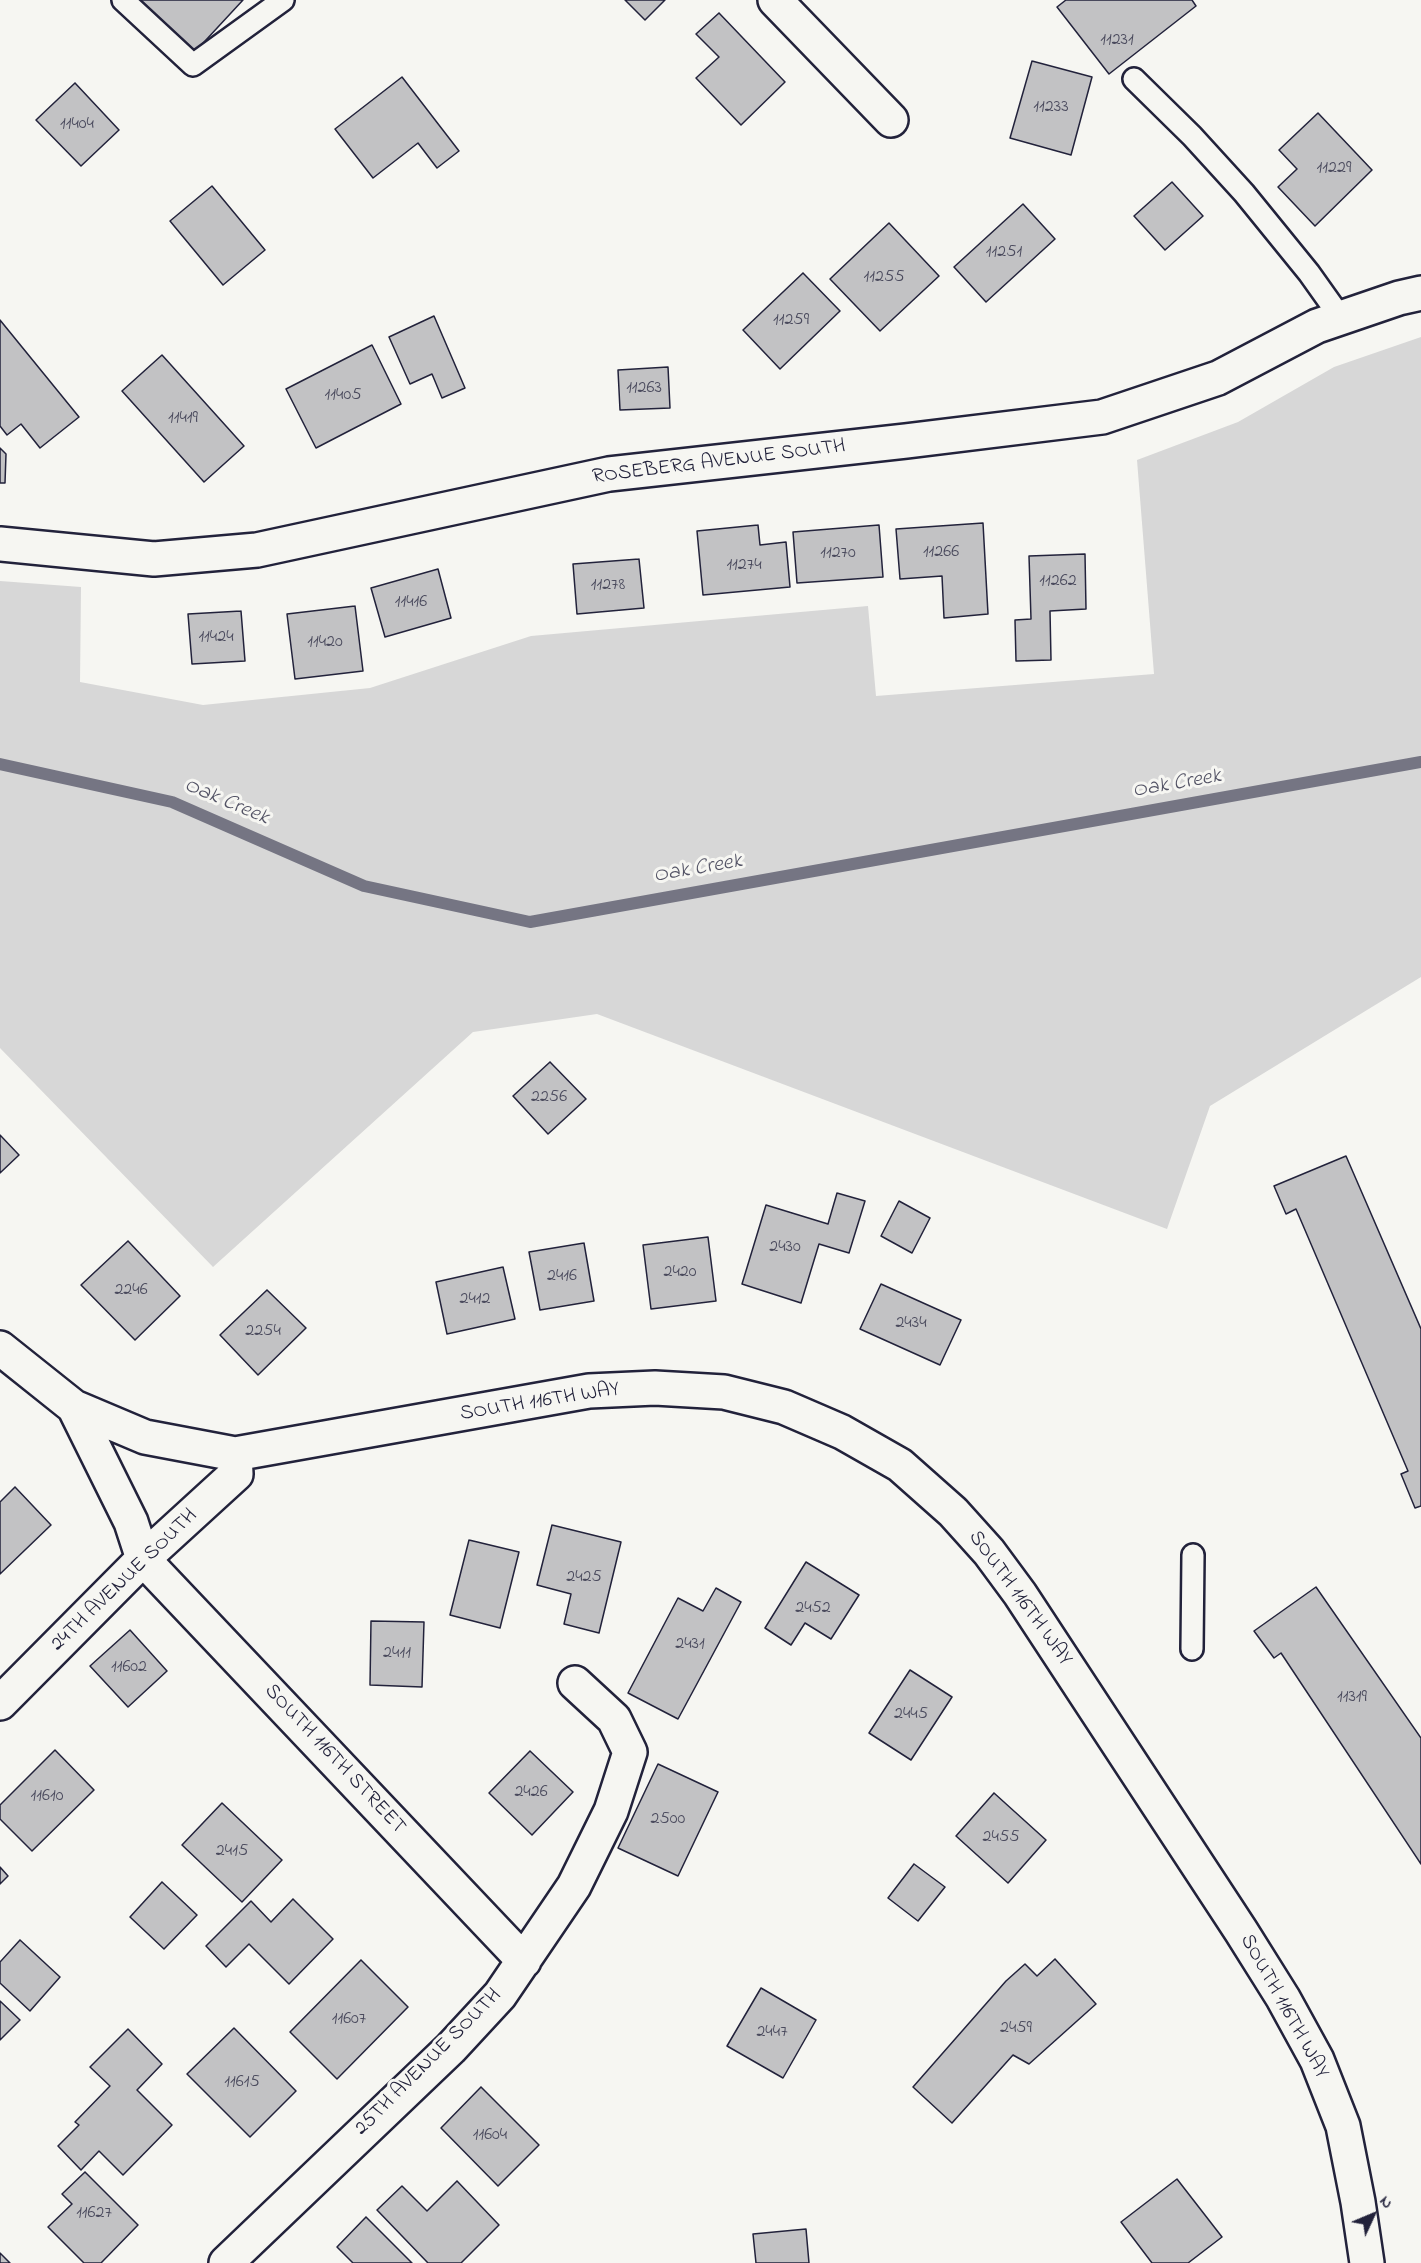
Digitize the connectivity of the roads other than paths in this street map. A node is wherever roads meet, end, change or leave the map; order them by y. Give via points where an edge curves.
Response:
1 (123, 0) edge
2 (283, 0) edge
3 (775, 0) edge
4 (1134, 78) dead end
5 (891, 120) dead end
6 (1421, 293) edge
7 (1341, 318) junction
8 (0, 544) edge
9 (0, 1348) edge
10 (74, 1407) junction
11 (235, 1454) junction
12 (1193, 1555) dead end
13 (143, 1560) junction
14 (1192, 1649) dead end
15 (575, 1683) dead end
16 (0, 1703) edge
17 (524, 1961) junction
18 (226, 2263) edge
19 (1367, 2263) edge

1 - 2 lane via 193,65
3 - 5 street
4 - 7 lane via 1244,193
6 - 7 street, ROSEBERG AVENUE SOUTH
7 - 8 street, ROSEBERG AVENUE SOUTH via 1317,326 1218,378 1102,417 609,474 257,550 154,559
9 - 10 street
10 - 11 street via 146,1437
10 - 13 street via 131,1522
11 - 13 street, 24TH AVENUE SOUTH via 236,1474
11 - 19 street, SOUTH 116TH WAY via 589,1391 655,1388 724,1392 784,1407 842,1432 900,1465 953,1512 1020,1594 1283,1998 1317,2060 1343,2126
12 - 14 lane
13 - 16 street, 24TH AVENUE SOUTH
13 - 17 street, SOUTH 116TH STREET
15 - 17 street, 25TH AVENUE SOUTH via 614,1719 630,1752 611,1811 574,1886
17 - 18 street, 25TH AVENUE SOUTH via 500,1995 451,2048

